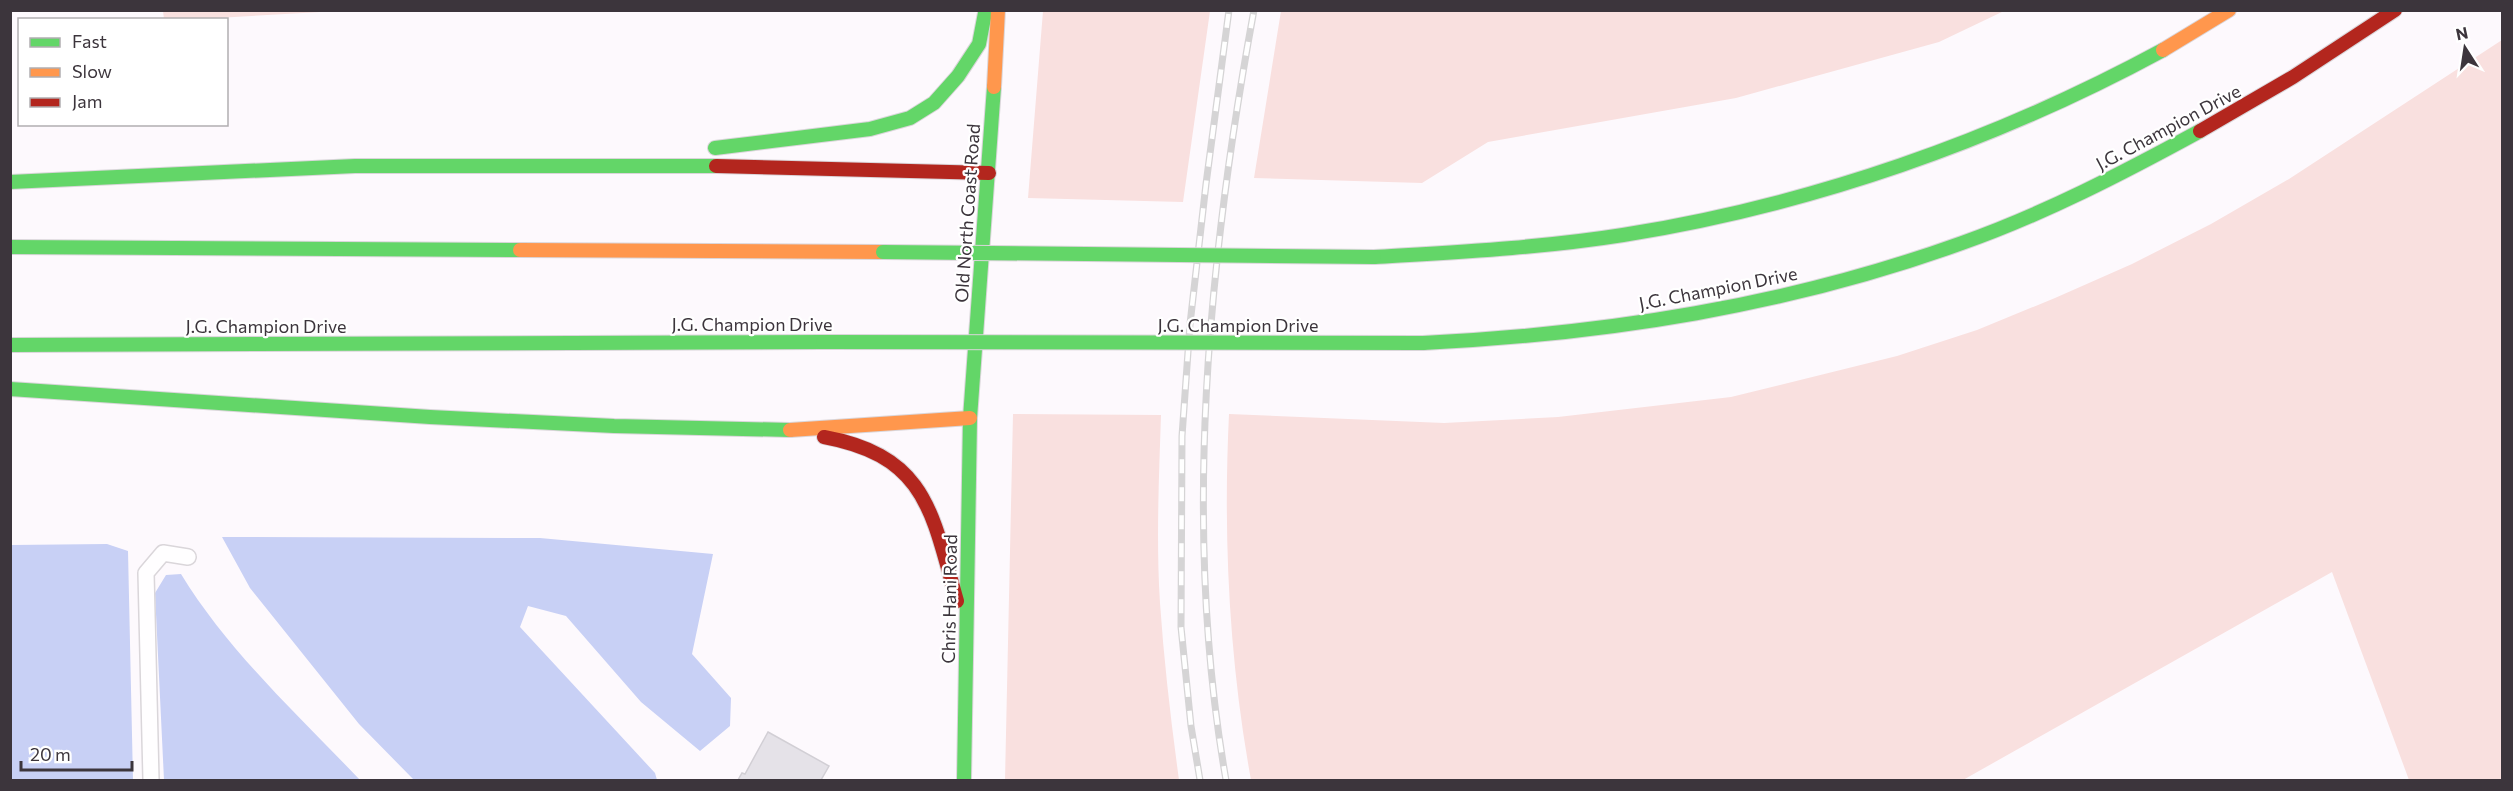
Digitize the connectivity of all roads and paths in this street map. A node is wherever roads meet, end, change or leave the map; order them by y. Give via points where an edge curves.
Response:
1 (985, 10) edge
2 (998, 10) edge
3 (2229, 10) edge
4 (2395, 10) edge
5 (633, 165) junction
6 (989, 173) junction
7 (10, 182) edge
8 (10, 248) edge
9 (10, 345) edge
10 (10, 389) edge
11 (970, 418) junction
12 (778, 431) junction
13 (188, 557) dead end
14 (966, 635) junction
15 (151, 780) edge
16 (964, 780) edge

1 - 5 street via 979,44 958,76 934,103 910,118 870,129 719,148
2 - 6 street, Old North Coast Road
3 - 8 street, bridge via 2108,80 1889,169 1749,209 1622,235 1510,248 1374,257
4 - 9 street, J.G. Champion Drive, bridge via 2249,105 2061,202 1962,243 1866,274 1746,304 1594,330 1423,343
5 - 6 street
5 - 7 street via 402,165
6 - 11 street, Old North Coast Road
10 - 12 street via 430,417
11 - 12 street
11 - 14 street, Chris Hani Road
12 - 14 street via 844,440 883,456 912,480 926,503
13 - 15 lane via 163,553 147,573
14 - 16 street, Chris Hani Road

